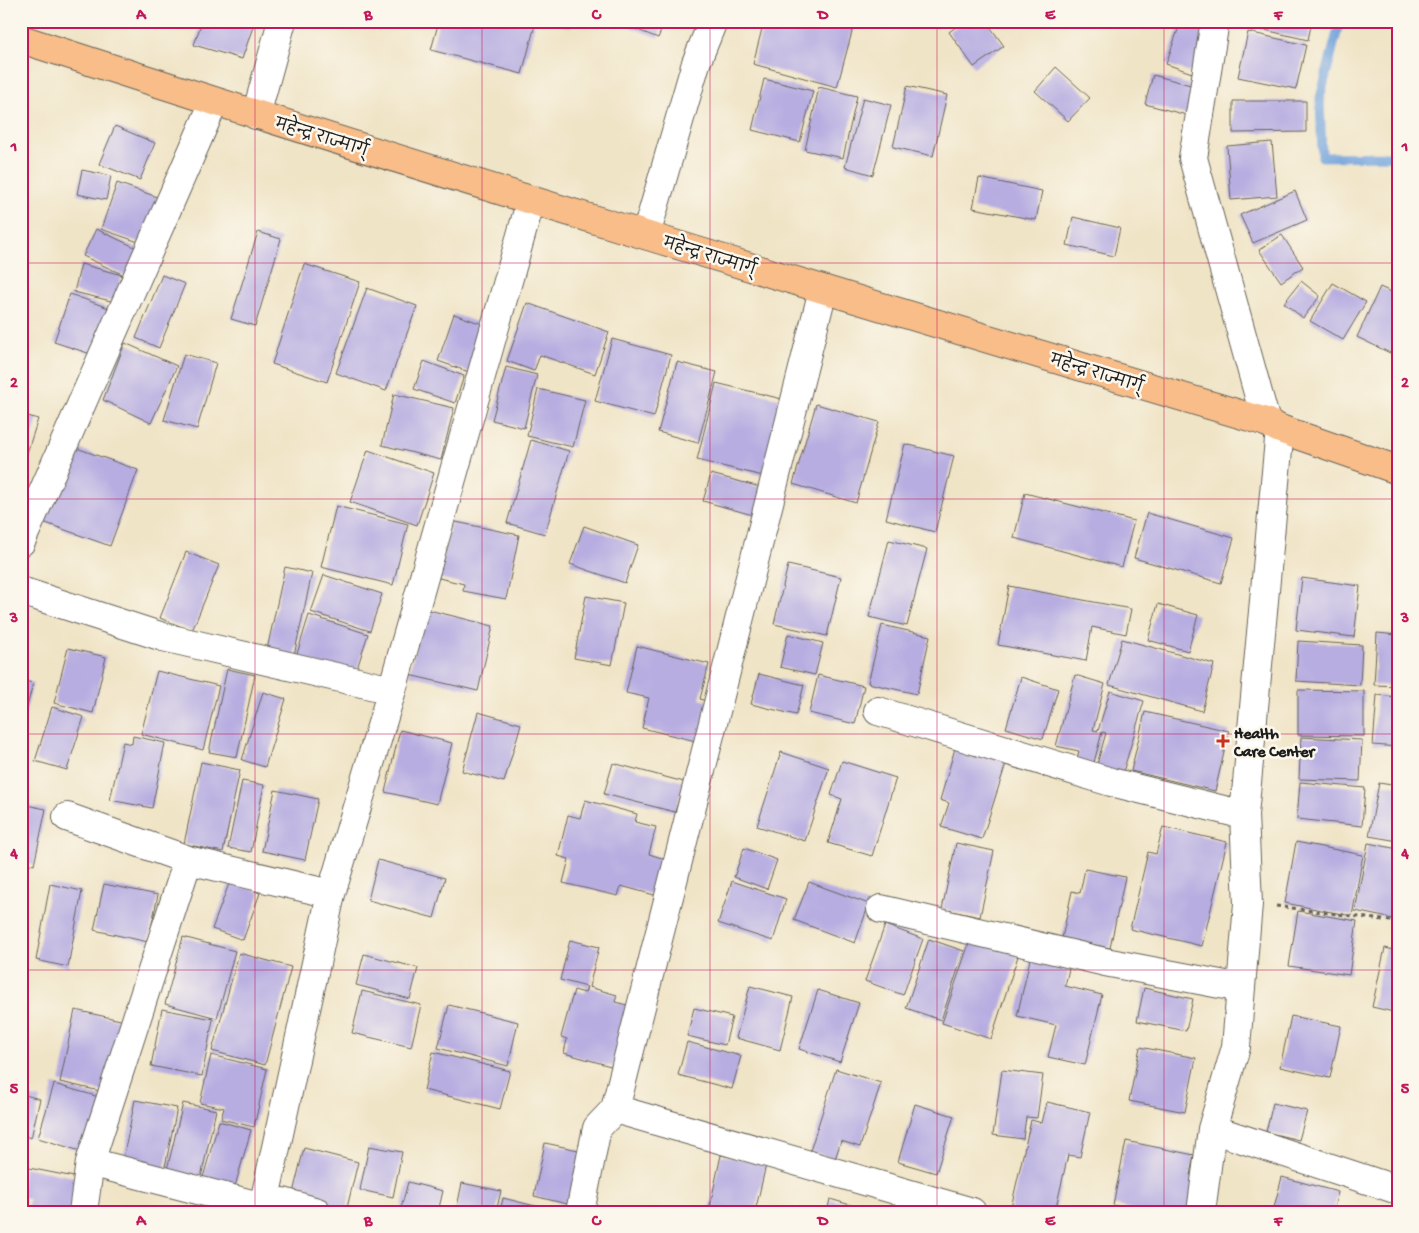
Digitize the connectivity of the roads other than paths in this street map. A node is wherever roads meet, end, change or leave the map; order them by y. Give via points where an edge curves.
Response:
1 (282, 21) edge
2 (713, 21) edge
3 (1215, 21) edge
4 (21, 40) edge
5 (214, 102) junction
6 (256, 116) junction
7 (532, 200) junction
8 (646, 235) junction
9 (824, 290) junction
10 (1273, 425) junction
11 (1398, 470) edge
12 (21, 542) edge
13 (21, 591) edge
14 (392, 690) junction
15 (878, 711) dead end
16 (1244, 815) junction
17 (67, 817) dead end
18 (188, 860) junction
19 (331, 894) junction
20 (881, 910) dead end
21 (1241, 988) junction
22 (615, 1109) junction
23 (1212, 1128) junction
24 (90, 1162) junction
25 (1398, 1190) edge
26 (263, 1209) edge
27 (83, 1212) edge
28 (317, 1212) edge
29 (580, 1212) edge
30 (972, 1212) edge
31 (1201, 1212) edge

1 - 6 street
2 - 8 street via 696,63
3 - 10 street via 1193,158
4 - 5 highway, महेन्द्र राज्मार्ग्
5 - 6 highway, महेन्द्र राज्मार्ग्
5 - 12 street
6 - 7 highway, महेन्द्र राज्मार्ग्
7 - 8 highway, महेन्द्र राज्मार्ग्
7 - 14 street
8 - 9 highway, महेन्द्र राज्मार्ग्
9 - 10 highway, महेन्द्र राज्मार्ग्
9 - 22 street
10 - 11 highway, महेन्द्र राज्मार्ग्
10 - 16 street
13 - 14 street via 163,637
14 - 19 street
15 - 16 street via 1111,782
16 - 21 street via 1248,904
17 - 18 street
18 - 19 street
18 - 24 street
19 - 26 street
20 - 21 street via 1105,962
21 - 23 street via 1236,1047
22 - 29 street via 597,1128
22 - 30 street
23 - 25 street
23 - 31 street
24 - 26 street
24 - 27 street
26 - 28 street via 283,1202

